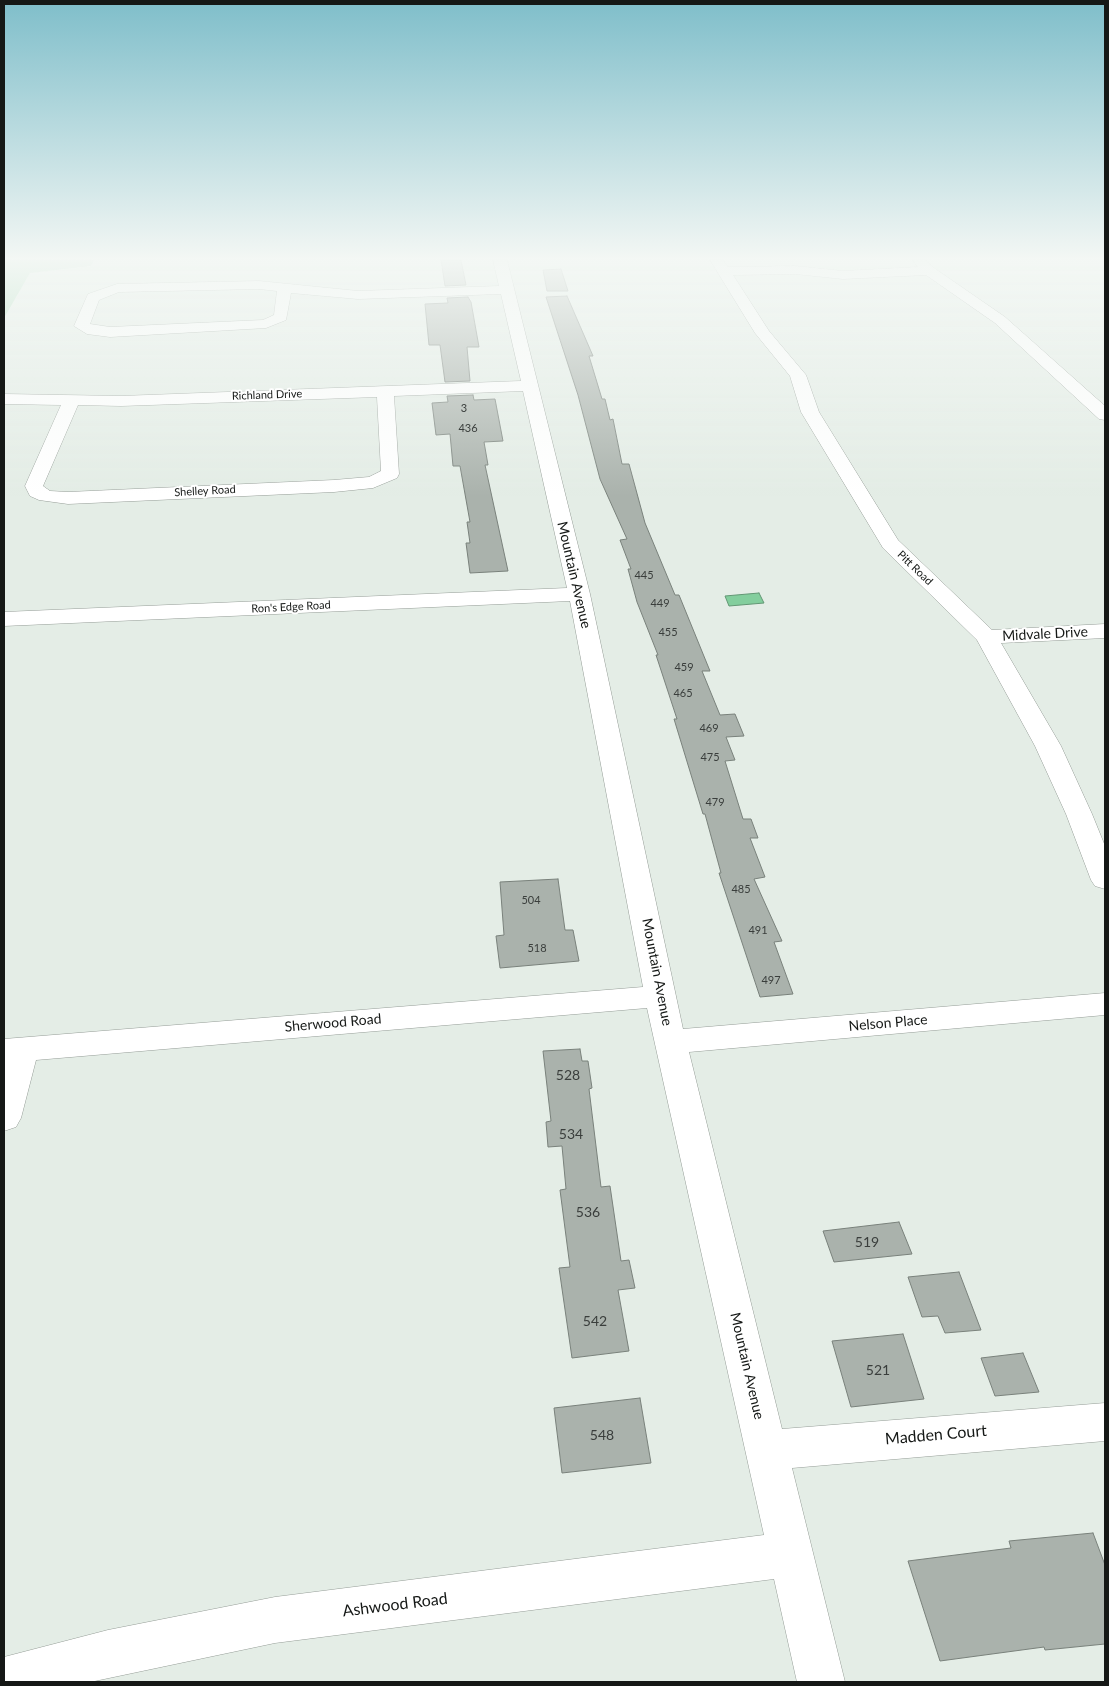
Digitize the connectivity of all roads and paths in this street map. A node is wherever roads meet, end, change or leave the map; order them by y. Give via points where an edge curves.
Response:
1 (519, 339) edge
2 (768, 339) edge
3 (1021, 339) edge
4 (530, 386) junction
5 (385, 391) junction
6 (4, 398) edge
7 (72, 400) junction
8 (1105, 415) edge
9 (579, 594) junction
10 (4, 619) edge
11 (1105, 631) edge
12 (986, 637) junction
13 (1105, 880) edge
14 (662, 996) junction
15 (1105, 1004) edge
16 (670, 1042) junction
17 (14, 1050) edge
18 (4, 1118) edge
19 (1105, 1422) edge
20 (767, 1450) junction
21 (791, 1554) junction
22 (4, 1681) edge
23 (821, 1682) edge

1 - 4 street, Mountain Avenue
2 - 12 street, Pitt Road via 798,375 810,412 890,544
3 - 8 street
4 - 5 street, Richland Drive
4 - 9 street, Mountain Avenue
5 - 7 street, Richland Drive
5 - 7 street, Shelley Road via 390,474 373,482 68,498 46,496 36,492 34,486
6 - 7 street, Richland Drive
9 - 10 street, Ron's Edge Road
9 - 14 street, Mountain Avenue
11 - 12 street, Midvale Drive
12 - 13 street, Pitt Road via 1048,746
14 - 16 street, Mountain Avenue
14 - 17 street, Sherwood Road
15 - 16 street, Nelson Place
16 - 20 street, Mountain Avenue
17 - 18 street
19 - 20 street, Madden Court
20 - 21 street, Mountain Avenue
21 - 22 street, Ashwood Road via 275,1620 108,1654
21 - 23 street, Mountain Avenue

